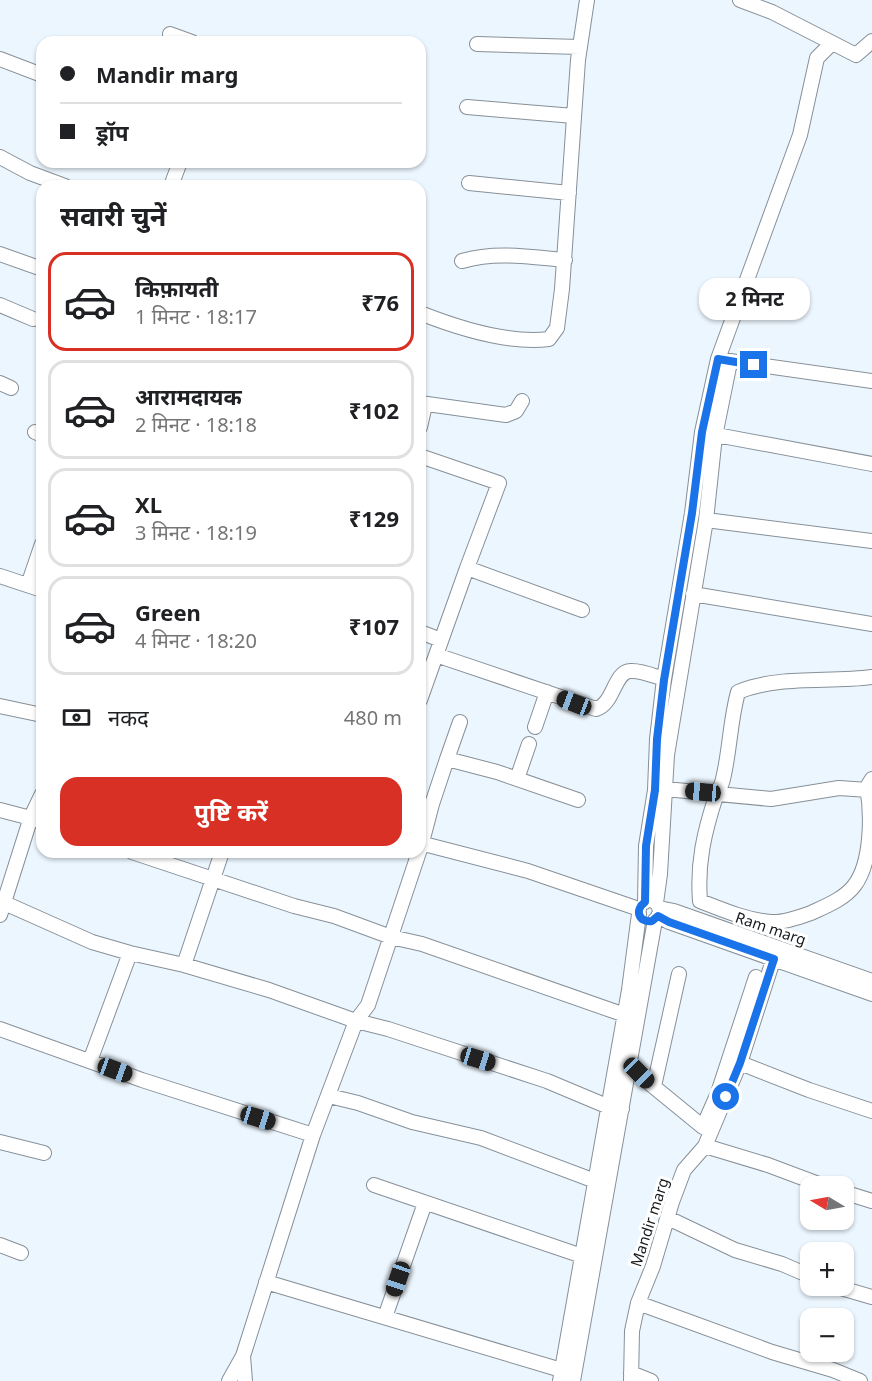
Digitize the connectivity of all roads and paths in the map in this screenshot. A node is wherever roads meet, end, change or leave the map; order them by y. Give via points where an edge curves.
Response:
1 (587, 0) edge
2 (740, 0) edge
3 (170, 34) dead end
4 (176, 36) edge
5 (872, 41) edge
6 (477, 44) dead end
7 (832, 44) junction
8 (580, 47) junction
9 (0, 59) edge
10 (36, 73) edge
11 (467, 107) dead end
12 (574, 116) junction
13 (0, 157) edge
14 (49, 180) edge
15 (469, 183) dead end
16 (569, 193) junction
17 (0, 254) edge
18 (565, 260) junction
19 (462, 261) dead end
20 (36, 267) edge
21 (0, 305) edge
22 (426, 315) edge
23 (33, 319) dead end
24 (724, 360) junction
25 (872, 381) edge
26 (522, 400) dead end
27 (426, 405) edge
28 (709, 434) junction
29 (426, 458) edge
30 (872, 464) edge
31 (706, 520) junction
32 (872, 541) edge
33 (36, 562) edge
34 (467, 568) junction
35 (0, 576) edge
36 (28, 585) junction
37 (36, 588) edge
38 (693, 594) junction
39 (582, 610) dead end
40 (872, 624) edge
41 (426, 634) edge
42 (441, 640) junction
43 (436, 655) junction
44 (872, 677) edge
45 (664, 680) junction
46 (426, 683) edge
47 (547, 692) junction
48 (0, 706) edge
49 (36, 715) edge
50 (460, 722) dead end
51 (535, 727) dead end
52 (529, 744) dead end
53 (447, 759) junction
54 (517, 779) junction
55 (870, 785) edge
56 (665, 789) junction
57 (717, 793) junction
58 (578, 800) dead end
59 (0, 810) edge
60 (36, 819) edge
61 (36, 821) edge
62 (426, 826) edge
63 (426, 848) edge
64 (150, 858) edge
65 (220, 858) edge
66 (416, 858) edge
67 (214, 879) junction
68 (1, 906) edge
69 (650, 910) junction
70 (390, 937) junction
71 (130, 953) junction
72 (776, 954) junction
73 (184, 965) junction
74 (679, 974) dead end
75 (756, 977) dead end
76 (872, 981) edge
77 (872, 994) edge
78 (631, 1013) junction
79 (356, 1021) junction
80 (0, 1029) edge
81 (90, 1061) junction
82 (740, 1063) junction
83 (631, 1064) junction
84 (654, 1086) junction
85 (328, 1096) junction
86 (616, 1108) junction
87 (872, 1111) edge
88 (313, 1136) junction
89 (0, 1142) edge
90 (705, 1146) junction
91 (44, 1154) dead end
92 (800, 1177) edge
93 (602, 1184) junction
94 (374, 1185) dead end
95 (854, 1195) edge
96 (872, 1201) edge
97 (425, 1203) junction
98 (668, 1218) junction
99 (0, 1245) edge
100 (21, 1253) dead end
101 (582, 1256) junction
102 (800, 1272) edge
103 (266, 1282) junction
104 (854, 1292) edge
105 (872, 1297) edge
106 (638, 1303) junction
107 (385, 1317) junction
108 (243, 1356) junction
109 (567, 1377) edge
110 (631, 1377) edge
111 (229, 1381) edge
112 (245, 1381) edge
113 (651, 1381) edge
114 (860, 1381) edge

1 - 8 street
2 - 7 street
3 - 4 street
5 - 7 street via 856,55
6 - 8 street
7 - 24 street via 817,58 800,135
8 - 12 street
9 - 10 street
11 - 12 street
12 - 16 street
13 - 14 street
15 - 16 street
16 - 18 street
17 - 20 street
18 - 19 street via 491,255
18 - 22 street via 557,328 549,339 498,336
21 - 23 street
24 - 25 street
24 - 28 street
26 - 27 street via 516,411 506,415
28 - 30 street
28 - 31 street
28 - 45 street
29 - 34 street via 498,483
31 - 32 street
31 - 38 street
33 - 36 street
34 - 39 street
34 - 42 street
35 - 36 street
36 - 37 street
38 - 40 street
38 - 56 street
41 - 42 street
42 - 43 street
43 - 46 street
43 - 47 street
44 - 57 street via 795,681 738,692 723,780
45 - 47 street via 627,671 607,702 596,709
45 - 69 street via 646,846
47 - 51 street
48 - 49 street
50 - 53 street
52 - 54 street
53 - 54 street
53 - 62 street
54 - 58 street
55 - 57 street via 771,799
55 - 57 street via 870,835 864,866 854,886 831,904 802,917 774,923 737,916 700,901 701,846
56 - 57 street
56 - 69 street via 660,874
59 - 60 street
61 - 68 street
63 - 69 street, Ram marg via 528,871
64 - 67 street
65 - 67 street
66 - 70 street
67 - 70 street
67 - 73 street
68 - 71 street
69 - 72 street, Ram marg via 674,911
69 - 78 street via 634,961
70 - 78 street
70 - 79 street via 368,1005
71 - 73 street
71 - 81 street
72 - 76 street, Ram marg
72 - 77 street
72 - 82 street, Mandir marg
73 - 79 street
74 - 84 street
75 - 84 street via 703,1127
78 - 83 street
78 - 86 street
79 - 85 street
79 - 86 street via 547,1081
80 - 81 street
81 - 88 street
82 - 87 street
82 - 90 street, Mandir marg
83 - 84 street
83 - 86 street
85 - 88 street
85 - 93 street via 481,1138
86 - 93 street
88 - 103 street
89 - 91 street
90 - 92 street
90 - 98 street, Mandir marg via 684,1170
93 - 101 street
93 - 109 street
94 - 97 street
95 - 96 street
97 - 101 street
97 - 107 street
98 - 102 street via 735,1250
98 - 106 street, Mandir marg
99 - 100 street
101 - 109 street
103 - 107 street
103 - 108 street
104 - 105 street
106 - 110 street, Mandir marg via 632,1331
106 - 114 street
107 - 109 street
108 - 111 street
108 - 112 street
110 - 113 street

